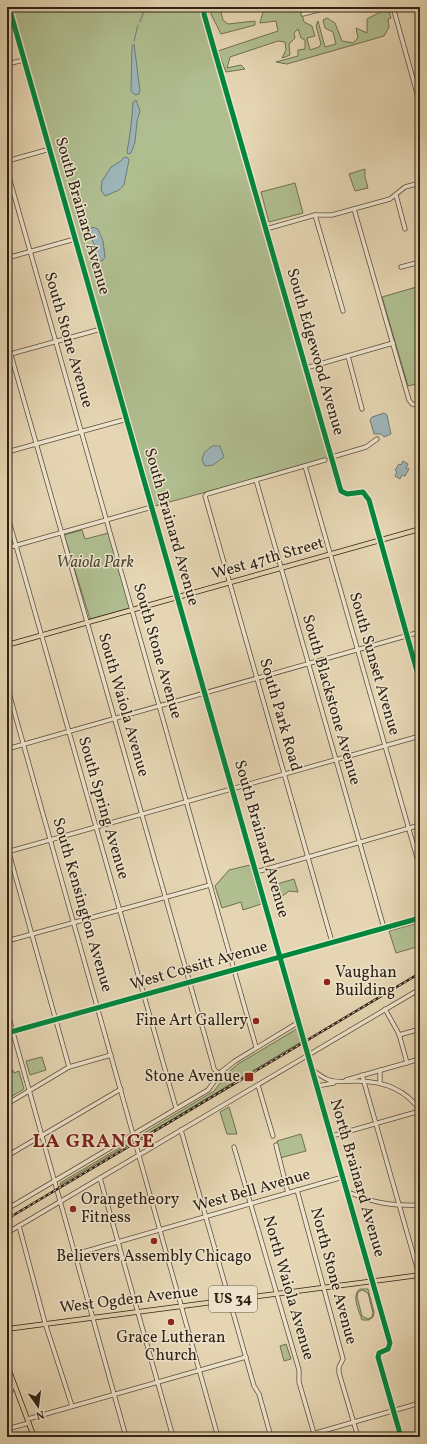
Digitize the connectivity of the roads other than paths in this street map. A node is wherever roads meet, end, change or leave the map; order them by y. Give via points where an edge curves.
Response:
1 (9, 7) edge
2 (204, 7) edge
3 (330, 7) edge
4 (392, 7) edge
5 (303, 14) dead end
6 (24, 60) junction
7 (7, 64) edge
8 (420, 104) edge
9 (50, 149) junction
10 (7, 161) edge
11 (7, 170) edge
12 (420, 183) edge
13 (396, 195) junction
14 (354, 209) junction
15 (315, 215) junction
16 (266, 229) junction
17 (405, 229) dead end
18 (75, 239) junction
19 (30, 252) junction
20 (7, 258) edge
21 (420, 262) edge
22 (401, 268) dead end
23 (343, 311) dead end
24 (101, 329) junction
25 (7, 341) edge
26 (56, 342) junction
27 (393, 343) junction
28 (9, 355) edge
29 (348, 356) junction
30 (306, 368) junction
31 (420, 406) edge
32 (362, 409) dead end
33 (127, 419) junction
34 (81, 431) junction
35 (377, 439) dead end
36 (36, 444) junction
37 (7, 452) edge
38 (332, 457) junction
39 (325, 460) dead end
40 (305, 466) junction
41 (256, 480) junction
42 (152, 508) junction
43 (7, 514) edge
44 (107, 520) junction
45 (420, 529) edge
46 (61, 533) junction
47 (380, 540) junction
48 (16, 545) junction
49 (7, 548) edge
50 (330, 554) junction
51 (281, 568) junction
52 (229, 582) junction
53 (178, 597) junction
54 (132, 610) junction
55 (87, 622) junction
56 (420, 632) edge
57 (42, 635) junction
58 (407, 636) junction
59 (7, 645) edge
60 (358, 650) junction
61 (308, 664) junction
62 (256, 678) junction
63 (420, 682) edge
64 (7, 686) edge
65 (205, 693) junction
66 (160, 706) junction
67 (114, 718) junction
68 (69, 731) junction
69 (420, 736) edge
70 (24, 744) junction
71 (385, 746) junction
72 (7, 749) edge
73 (336, 759) junction
74 (284, 774) junction
75 (233, 789) junction
76 (187, 801) junction
77 (142, 814) junction
78 (420, 825) edge
79 (96, 827) junction
80 (409, 828) junction
81 (51, 839) junction
82 (359, 842) junction
83 (7, 846) edge
84 (8, 851) edge
85 (308, 857) junction
86 (420, 868) edge
87 (256, 872) junction
88 (210, 885) junction
89 (165, 897) junction
90 (119, 910) junction
91 (420, 918) edge
92 (74, 923) junction
93 (384, 928) junction
94 (32, 934) junction
95 (7, 941) edge
96 (332, 942) junction
97 (281, 957) junction
98 (235, 970) junction
99 (189, 982) junction
100 (420, 989) edge
101 (143, 995) junction
102 (98, 1008) junction
103 (385, 1010) junction
104 (7, 1011) edge
105 (56, 1019) junction
106 (300, 1022) junction
107 (420, 1029) edge
108 (13, 1031) junction
109 (7, 1033) edge
110 (399, 1035) junction
111 (256, 1047) junction
112 (111, 1055) junction
113 (308, 1055) junction
114 (420, 1059) edge
115 (407, 1063) junction
116 (69, 1067) junction
117 (313, 1070) junction
118 (380, 1070) junction
119 (219, 1074) junction
120 (362, 1075) junction
121 (364, 1081) junction
122 (339, 1082) junction
123 (380, 1084) junction
124 (258, 1085) junction
125 (317, 1086) junction
126 (121, 1089) junction
127 (30, 1091) junction
128 (7, 1104) edge
129 (176, 1108) junction
130 (420, 1111) edge
131 (376, 1124) junction
132 (181, 1130) junction
133 (133, 1134) junction
134 (42, 1135) junction
135 (273, 1136) dead end
136 (332, 1136) junction
137 (276, 1145) dead end
138 (234, 1147) dead end
139 (139, 1155) junction
140 (7, 1156) edge
141 (343, 1177) junction
142 (100, 1178) junction
143 (55, 1181) junction
144 (297, 1190) junction
145 (348, 1192) junction
146 (288, 1193) junction
147 (61, 1201) junction
148 (252, 1203) junction
149 (420, 1205) edge
150 (399, 1206) junction
151 (7, 1209) edge
152 (206, 1216) junction
153 (19, 1226) junction
154 (160, 1230) junction
155 (7, 1233) edge
156 (118, 1242) junction
157 (76, 1254) junction
158 (420, 1276) edge
159 (372, 1280) junction
160 (325, 1286) junction
161 (277, 1293) junction
162 (229, 1299) junction
163 (182, 1306) junction
164 (137, 1311) junction
165 (93, 1316) junction
166 (45, 1324) junction
167 (7, 1329) edge
168 (246, 1357) junction
169 (7, 1365) edge
170 (200, 1370) junction
171 (13, 1380) junction
172 (157, 1382) junction
173 (7, 1392) edge
174 (114, 1394) junction
175 (420, 1403) edge
176 (72, 1406) junction
177 (393, 1411) junction
178 (28, 1421) junction
179 (353, 1422) junction
180 (7, 1429) edge
181 (314, 1435) edge
182 (34, 1437) edge
183 (126, 1437) edge
184 (172, 1437) edge
185 (218, 1437) edge
186 (271, 1437) edge
187 (302, 1437) edge
188 (358, 1437) edge
189 (401, 1437) edge

1 - 6 street, South Brainard Avenue
2 - 16 street, South Edgewood Avenue
3 - 5 street
4 - 8 street
6 - 7 street
6 - 9 street, South Brainard Avenue
9 - 10 street
9 - 18 street, South Brainard Avenue
11 - 19 street, South Stone Avenue
12 - 13 street via 405,187
13 - 14 street
13 - 17 street
14 - 15 street via 328,216
14 - 27 street
15 - 16 street
15 - 23 street
16 - 30 street, South Edgewood Avenue
18 - 19 street
18 - 24 street, South Brainard Avenue
19 - 20 street
19 - 26 street, South Stone Avenue
21 - 22 street
24 - 26 street
24 - 33 street, South Brainard Avenue
25 - 28 street, South Waiola Avenue
26 - 28 street
26 - 34 street, South Stone Avenue
27 - 29 street
27 - 31 street via 409,400 412,404
28 - 36 street, South Waiola Avenue
29 - 30 street
29 - 32 street
30 - 38 street, South Edgewood Avenue
33 - 34 street
33 - 42 street, South Brainard Avenue
34 - 36 street
34 - 44 street, South Stone Avenue
35 - 38 street via 366,447
36 - 37 street
36 - 46 street, South Waiola Avenue
38 - 47 street, South Edgewood Avenue via 342,493 358,491 366,494
39 - 40 street
40 - 41 street
40 - 50 street, South Sunset Avenue
41 - 51 street, South Blackstone Avenue
41 - 52 street, South Park Road via 205,495
42 - 44 street
42 - 53 street, South Brainard Avenue
43 - 48 street, South Spring Avenue
44 - 46 street
44 - 54 street, South Stone Avenue
45 - 47 main road, West 47th Street
46 - 48 street
46 - 55 street, South Waiola Avenue
47 - 50 main road, West 47th Street
47 - 58 street, South Edgewood Avenue
48 - 49 street
48 - 57 street, South Spring Avenue
50 - 51 main road, West 47th Street
50 - 60 street, South Sunset Avenue
51 - 52 main road, West 47th Street
51 - 61 street, South Blackstone Avenue
52 - 53 main road, West 47th Street
52 - 62 street, South Park Road
53 - 54 main road, West 47th Street
53 - 65 street, South Brainard Avenue
54 - 55 main road, West 47th Street
54 - 66 street, South Stone Avenue
55 - 57 main road, West 47th Street
55 - 67 street, South Waiola Avenue
56 - 58 street
57 - 59 main road, West 47th Street
57 - 68 street, South Spring Avenue
58 - 60 street
58 - 63 street, South Edgewood Avenue
60 - 61 street
60 - 71 street, South Sunset Avenue
61 - 62 street
61 - 73 street, South Blackstone Avenue
62 - 65 street
62 - 74 street, South Park Road
64 - 70 street, South Kensington Avenue
65 - 66 street
65 - 75 street, South Brainard Avenue
66 - 67 street
66 - 76 street, South Stone Avenue
67 - 68 street
67 - 77 street, South Waiola Avenue
68 - 70 street
68 - 79 street, South Spring Avenue
69 - 71 street
70 - 72 street
70 - 81 street, South Kensington Avenue
71 - 73 street
71 - 80 street, South Sunset Avenue
73 - 74 street
73 - 82 street, South Blackstone Avenue
74 - 75 street
74 - 85 street, South Park Road
75 - 76 street
75 - 87 street, South Brainard Avenue
76 - 77 street
76 - 88 street, South Stone Avenue
77 - 79 street
77 - 89 street, South Waiola Avenue
78 - 80 street
79 - 81 street
79 - 90 street, South Spring Avenue
80 - 82 street
80 - 86 street, South Sunset Avenue
81 - 84 street
81 - 92 street, South Kensington Avenue
82 - 85 street
82 - 93 street, South Blackstone Avenue
83 - 84 street
84 - 94 street
85 - 87 street
85 - 96 street, South Park Road
87 - 97 street, South Brainard Avenue
88 - 89 street
88 - 98 street, South Stone Avenue
89 - 90 street
89 - 99 street, South Waiola Avenue
90 - 92 street
90 - 101 street, South Spring Avenue
91 - 93 street, West Cossitt Avenue
92 - 94 street
92 - 102 street, South Kensington Avenue
93 - 96 street, West Cossitt Avenue
94 - 95 street
94 - 105 street
96 - 97 street, West Cossitt Avenue
97 - 98 street, West Cossitt Avenue
97 - 106 street, South Brainard Avenue
98 - 99 street, West Cossitt Avenue
98 - 111 street, South Stone Avenue
99 - 101 street, West Cossitt Avenue
99 - 119 street, South Waiola Avenue via 214,1069
100 - 103 street
101 - 102 street, West Cossitt Avenue
101 - 129 street, South Spring Avenue
102 - 105 street, West Cossitt Avenue
102 - 112 street, South Kensington Avenue
103 - 110 street
103 - 113 street
104 - 108 street
105 - 108 street, West Cossitt Avenue
105 - 116 street
106 - 111 street
106 - 113 street, South Brainard Avenue
107 - 110 street
108 - 109 street, West Cossitt Avenue
108 - 127 street
110 - 115 street
111 - 119 street
112 - 116 street
112 - 126 street, South Kensington Avenue
113 - 117 street, North Brainard Avenue
113 - 124 street
114 - 115 street
115 - 118 street
116 - 127 street
117 - 122 street via 329,1080
117 - 125 street, North Brainard Avenue
118 - 120 street
118 - 123 street
119 - 129 street via 210,1088
120 - 121 street
120 - 122 street
121 - 122 street
121 - 123 street
121 - 131 street
122 - 125 street
123 - 130 street via 402,1092
124 - 132 street
124 - 135 street
125 - 136 street, North Brainard Avenue
126 - 133 street, South Kensington Avenue
126 - 134 street
127 - 128 street
127 - 134 street
129 - 133 street
130 - 131 street
131 - 136 street
131 - 150 street
132 - 139 street
132 - 152 street
133 - 139 street, South Kensington Avenue
133 - 143 street
134 - 140 street
134 - 143 street
136 - 141 street, North Brainard Avenue
137 - 146 street
138 - 148 street, North Waiola Avenue
139 - 142 street
139 - 154 street, South Kensington Avenue
141 - 144 street, West Bell Avenue
141 - 145 street, North Brainard Avenue
142 - 147 street
142 - 156 street
143 - 147 street
143 - 151 street
144 - 146 street, West Bell Avenue
144 - 160 street, North Stone Avenue
145 - 150 street via 384,1205
145 - 159 street, North Brainard Avenue
146 - 148 street, West Bell Avenue
147 - 153 street
147 - 157 street
148 - 152 street, West Bell Avenue
148 - 161 street, North Waiola Avenue
149 - 150 street
150 - 158 street
152 - 154 street, West Bell Avenue
152 - 162 street
153 - 155 street
153 - 166 street
154 - 156 street, West Bell Avenue
154 - 163 street, South Kensington Avenue
156 - 157 street, West Bell Avenue
156 - 164 street
157 - 165 street
158 - 159 main road, West Ogden Avenue / US 34
159 - 160 main road, West Ogden Avenue / US 34
159 - 177 street, North Brainard Avenue via 390,1343 388,1349 379,1353 378,1357
160 - 161 main road, West Ogden Avenue / US 34
160 - 179 street, North Stone Avenue via 343,1356 339,1373
161 - 162 main road, West Ogden Avenue / US 34
161 - 181 street, North Waiola Avenue
162 - 163 main road, West Ogden Avenue / US 34
162 - 168 street
163 - 164 main road, West Ogden Avenue / US 34
163 - 170 street, South Kensington Avenue
164 - 165 main road, West Ogden Avenue / US 34
164 - 172 street
165 - 166 main road, West Ogden Avenue / US 34
165 - 174 street
166 - 167 main road, West Ogden Avenue / US 34
166 - 176 street
168 - 170 street
168 - 186 street
169 - 171 main road
170 - 172 street
170 - 185 street, South Kensington Avenue
171 - 173 street via 11,1391
171 - 178 main road
172 - 174 street
172 - 184 street
174 - 176 street
174 - 183 street
175 - 177 street
176 - 178 street
177 - 179 street
177 - 189 street
178 - 180 street
178 - 182 main road
179 - 181 street
179 - 188 street, North Stone Avenue
181 - 187 street

